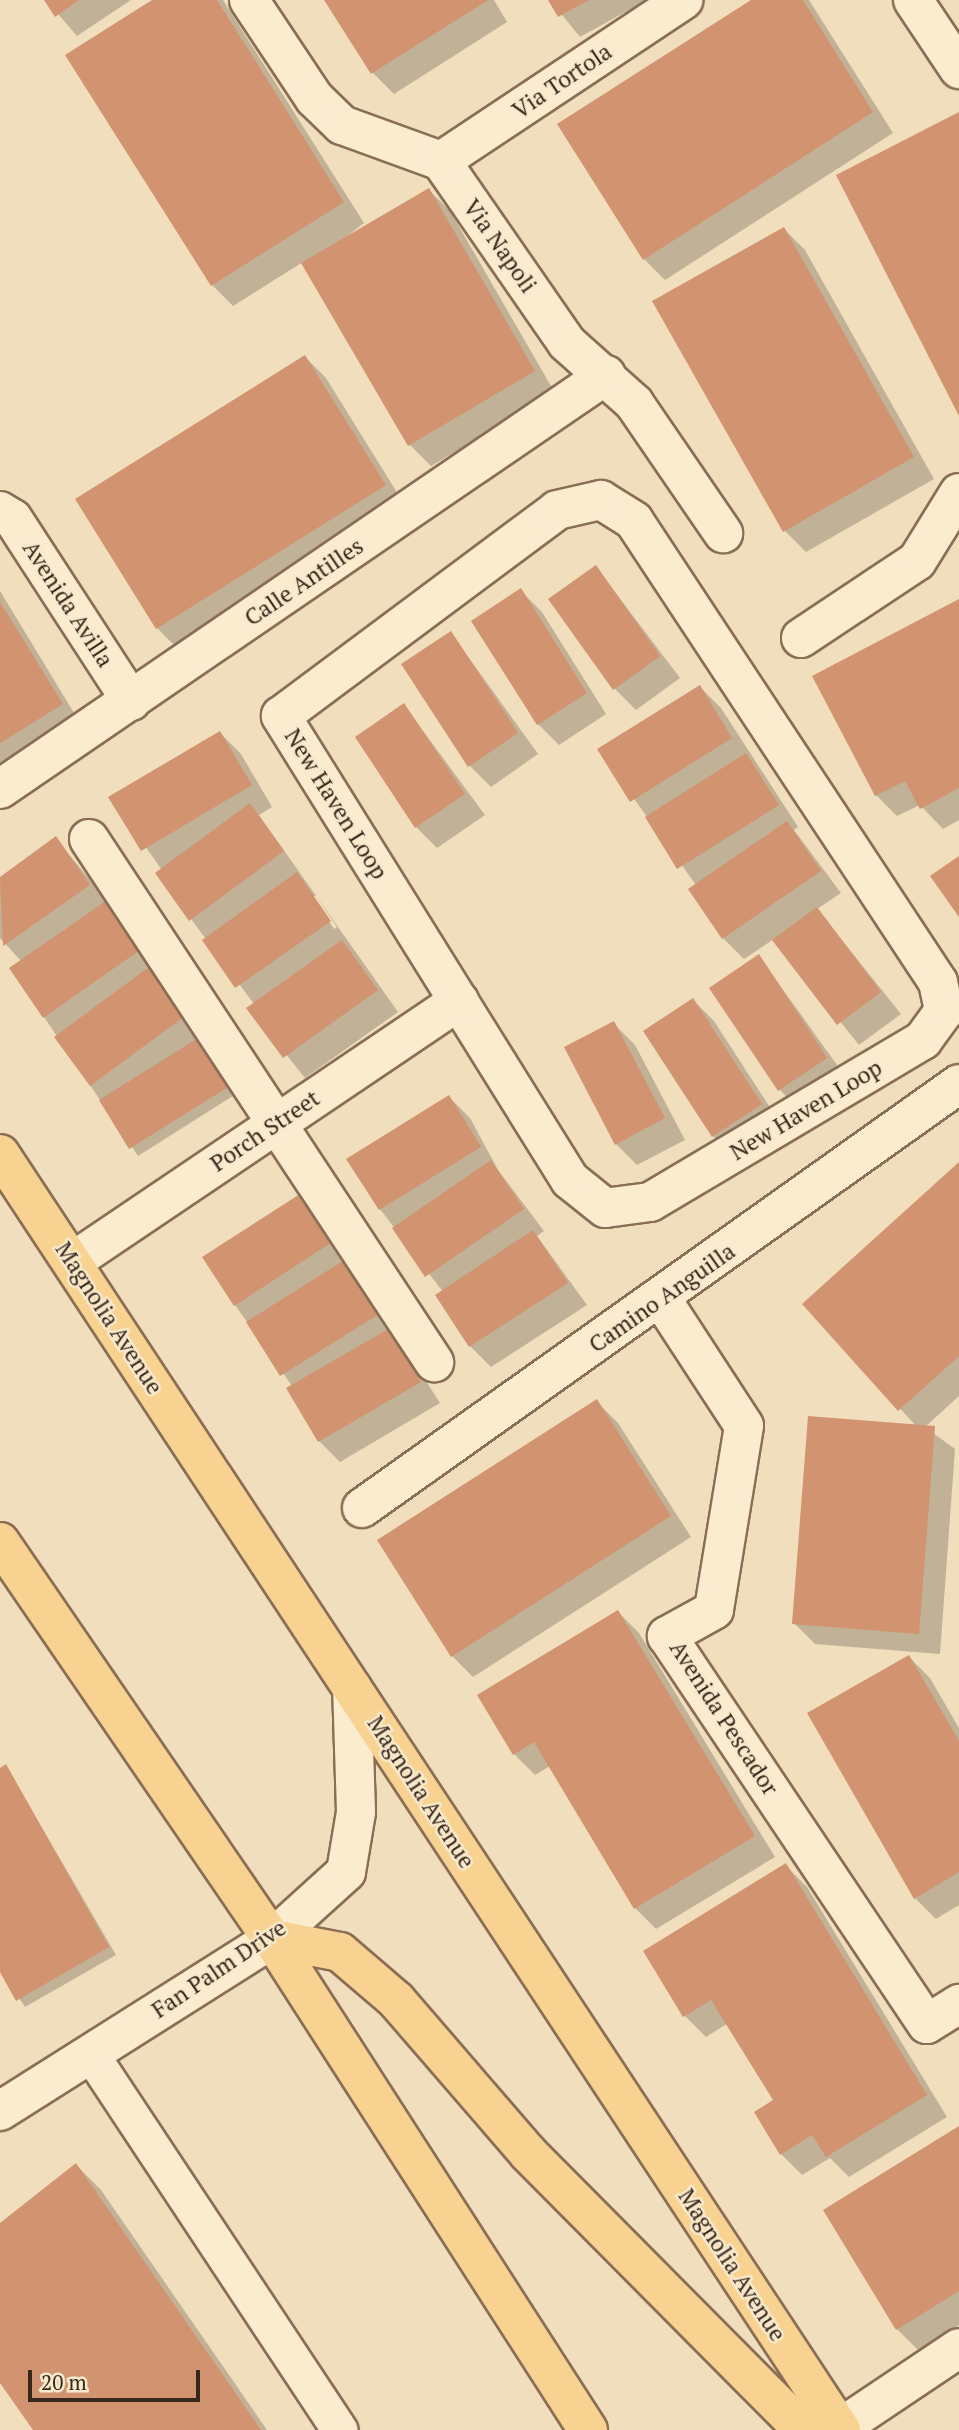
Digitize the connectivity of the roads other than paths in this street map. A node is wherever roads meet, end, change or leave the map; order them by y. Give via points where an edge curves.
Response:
1 (249, 0) edge
2 (683, 0) edge
3 (913, 0) edge
4 (959, 69) edge
5 (441, 161) junction
6 (606, 375) junction
7 (959, 493) edge
8 (0, 511) edge
9 (723, 533) dead end
10 (802, 638) dead end
11 (131, 701) junction
12 (0, 789) edge
13 (89, 839) dead end
14 (458, 1001) junction
15 (959, 1084) edge
16 (277, 1123) junction
17 (0, 1154) edge
18 (72, 1262) junction
19 (662, 1300) junction
20 (434, 1362) dead end
21 (362, 1508) dead end
22 (0, 1542) edge
23 (352, 1688) junction
24 (272, 1939) junction
25 (959, 2004) edge
26 (90, 2053) junction
27 (0, 2111) edge
28 (959, 2348) edge
29 (828, 2429) edge
30 (340, 2430) edge
31 (588, 2430) edge

1 - 5 street via 314,98 342,125
2 - 5 street, Via Tortola
3 - 4 street
5 - 6 street, Via Napoli via 567,343
6 - 9 street, Via Napoli via 634,403
6 - 11 street, Calle Antilles
7 - 10 street via 917,561
8 - 11 street, Avenida Avilla via 13,519
11 - 12 street, Calle Antilles
13 - 16 street
14 - 14 street, New Haven Loop via 570,1180 605,1208 650,1202 923,1040 944,1011 938,982 634,521 601,500 558,510 281,716
14 - 16 street, Porch Street
15 - 19 street, Camino Anguilla
16 - 18 street, Porch Street
16 - 20 street
17 - 18 main road, Magnolia Avenue
18 - 23 main road, Magnolia Avenue
19 - 21 street, Camino Anguilla
19 - 25 street, Avenida Pescador via 744,1426 714,1610 667,1636 928,2024
22 - 24 main road
23 - 24 street, Fan Palm Drive via 356,1812 346,1871
23 - 29 main road, Magnolia Avenue
24 - 26 street, Fan Palm Drive
24 - 29 main road via 340,1952 396,2000 528,2153
24 - 31 main road
26 - 27 street, Fan Palm Drive
26 - 30 lane
28 - 29 street

